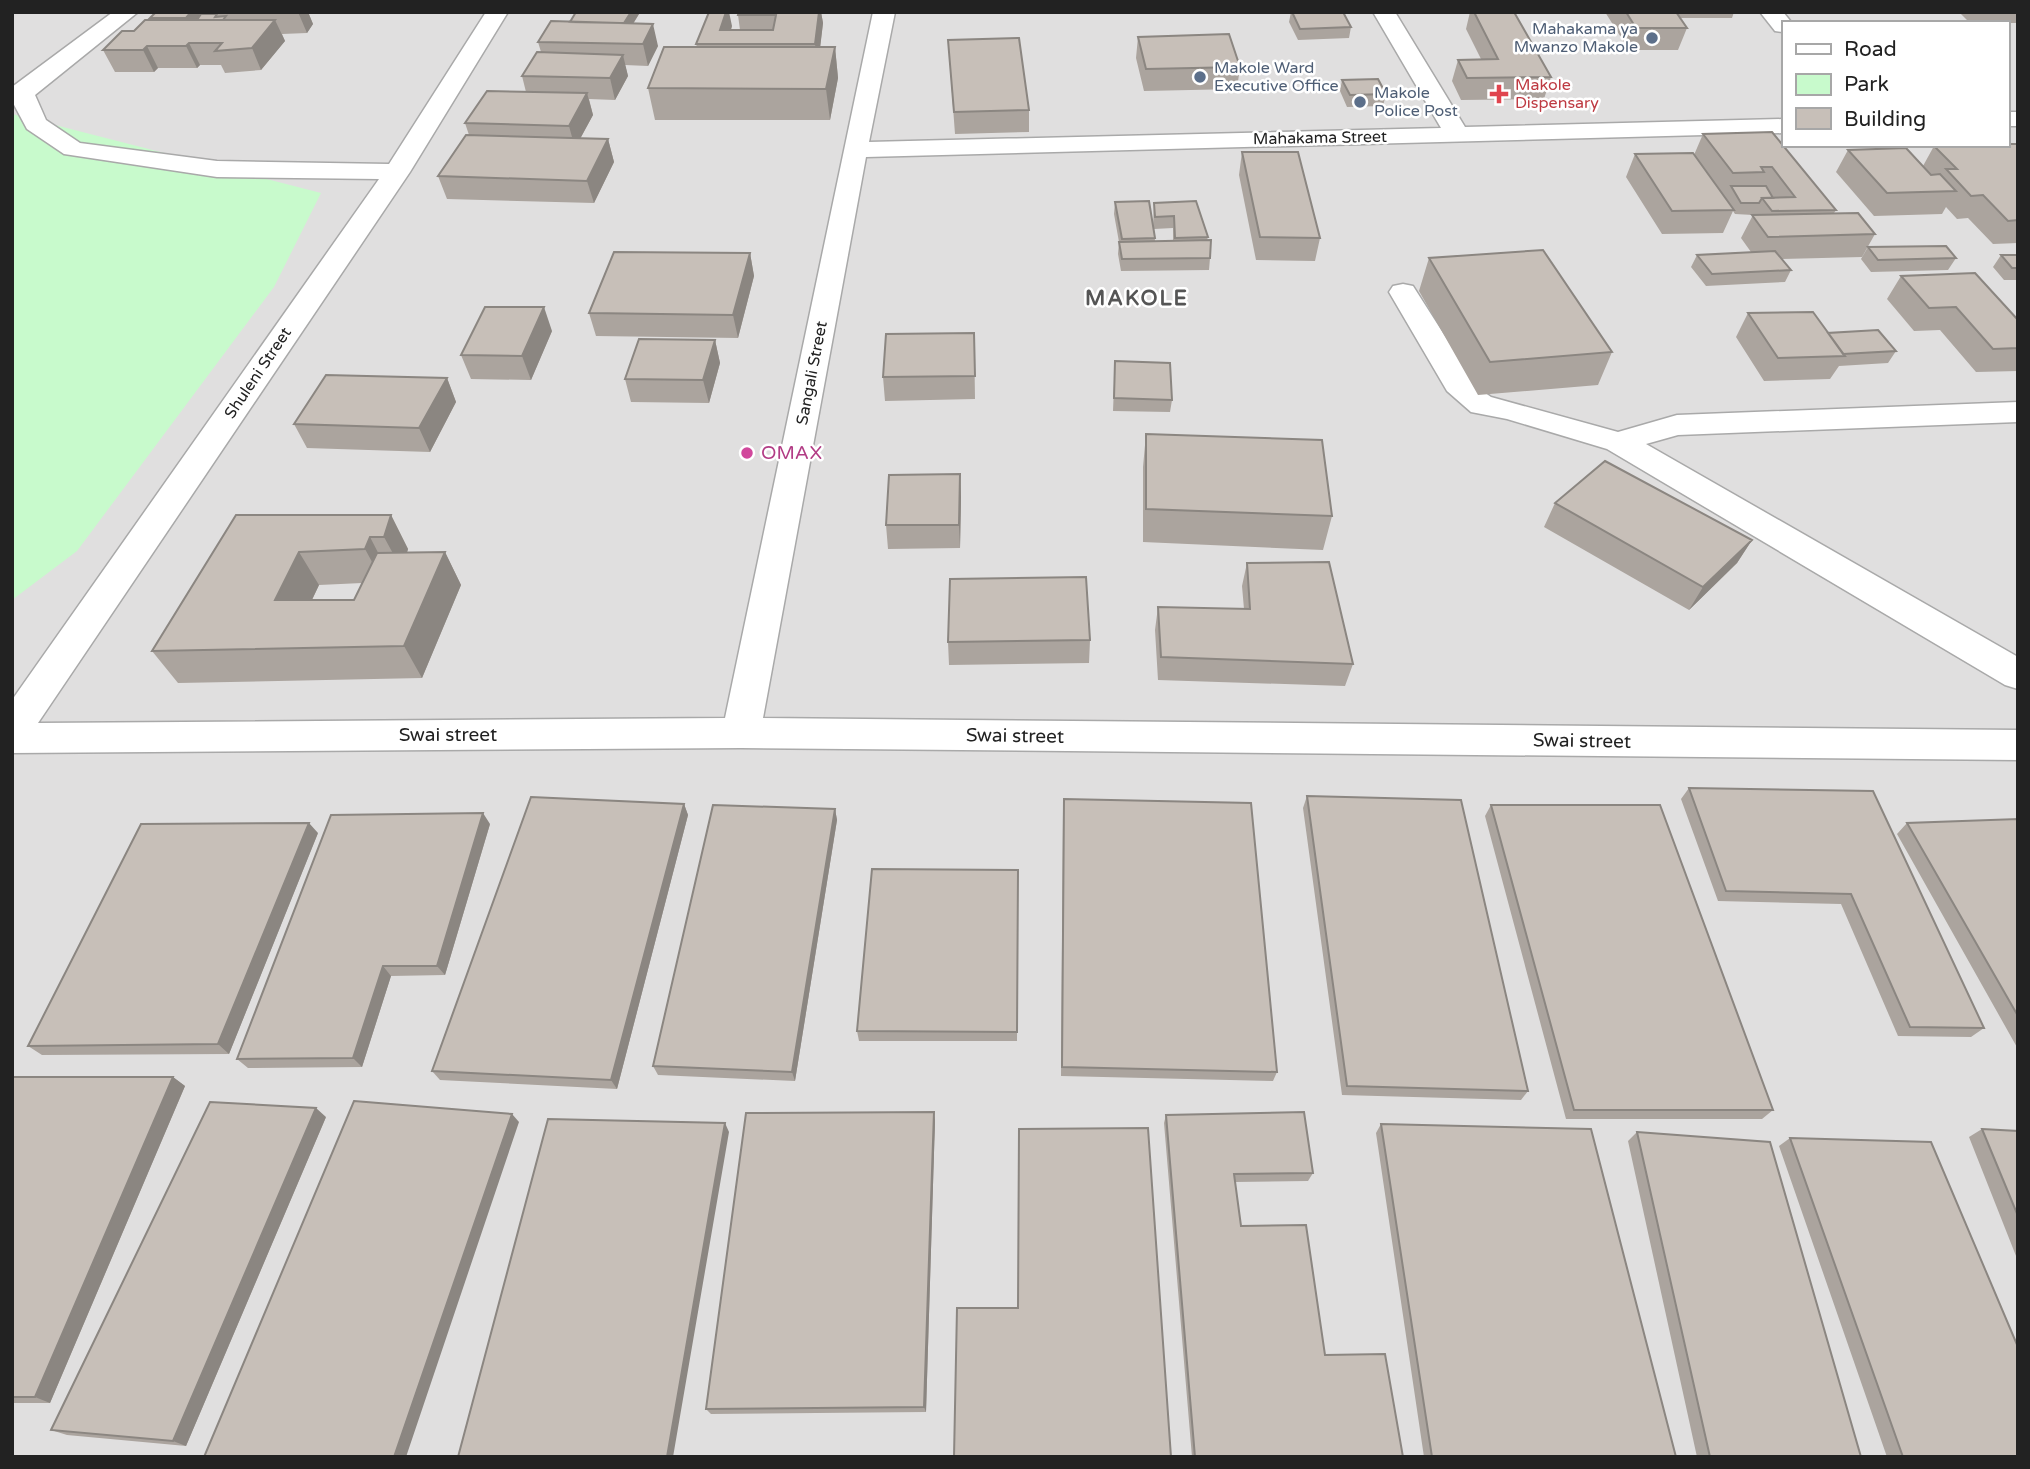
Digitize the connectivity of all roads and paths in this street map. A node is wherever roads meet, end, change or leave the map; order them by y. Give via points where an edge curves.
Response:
1 (127, 12) edge
2 (497, 12) edge
3 (884, 12) edge
4 (1384, 12) edge
5 (1770, 12) edge
6 (1782, 25) edge
7 (18, 93) edge
8 (1782, 126) edge
9 (1457, 134) junction
10 (856, 150) junction
11 (397, 172) junction
12 (1403, 292) dead end
13 (2018, 412) edge
14 (1618, 442) junction
15 (2018, 675) edge
16 (12, 730) edge
17 (740, 733) junction
18 (12, 738) edge
19 (2018, 745) edge

1 - 7 street
2 - 11 street, Shuleni Street
3 - 10 street, Sangali Street
4 - 9 street
5 - 6 street
7 - 11 street via 36,124 74,149 217,169
8 - 9 street, Mahakama Street
9 - 10 street, Mahakama Street
10 - 17 street, Sangali Street
11 - 16 street, Shuleni Street
12 - 14 street via 1467,395 1482,405
13 - 14 street via 1677,425
14 - 15 street
17 - 18 street, Swai street
17 - 19 street, Swai street

